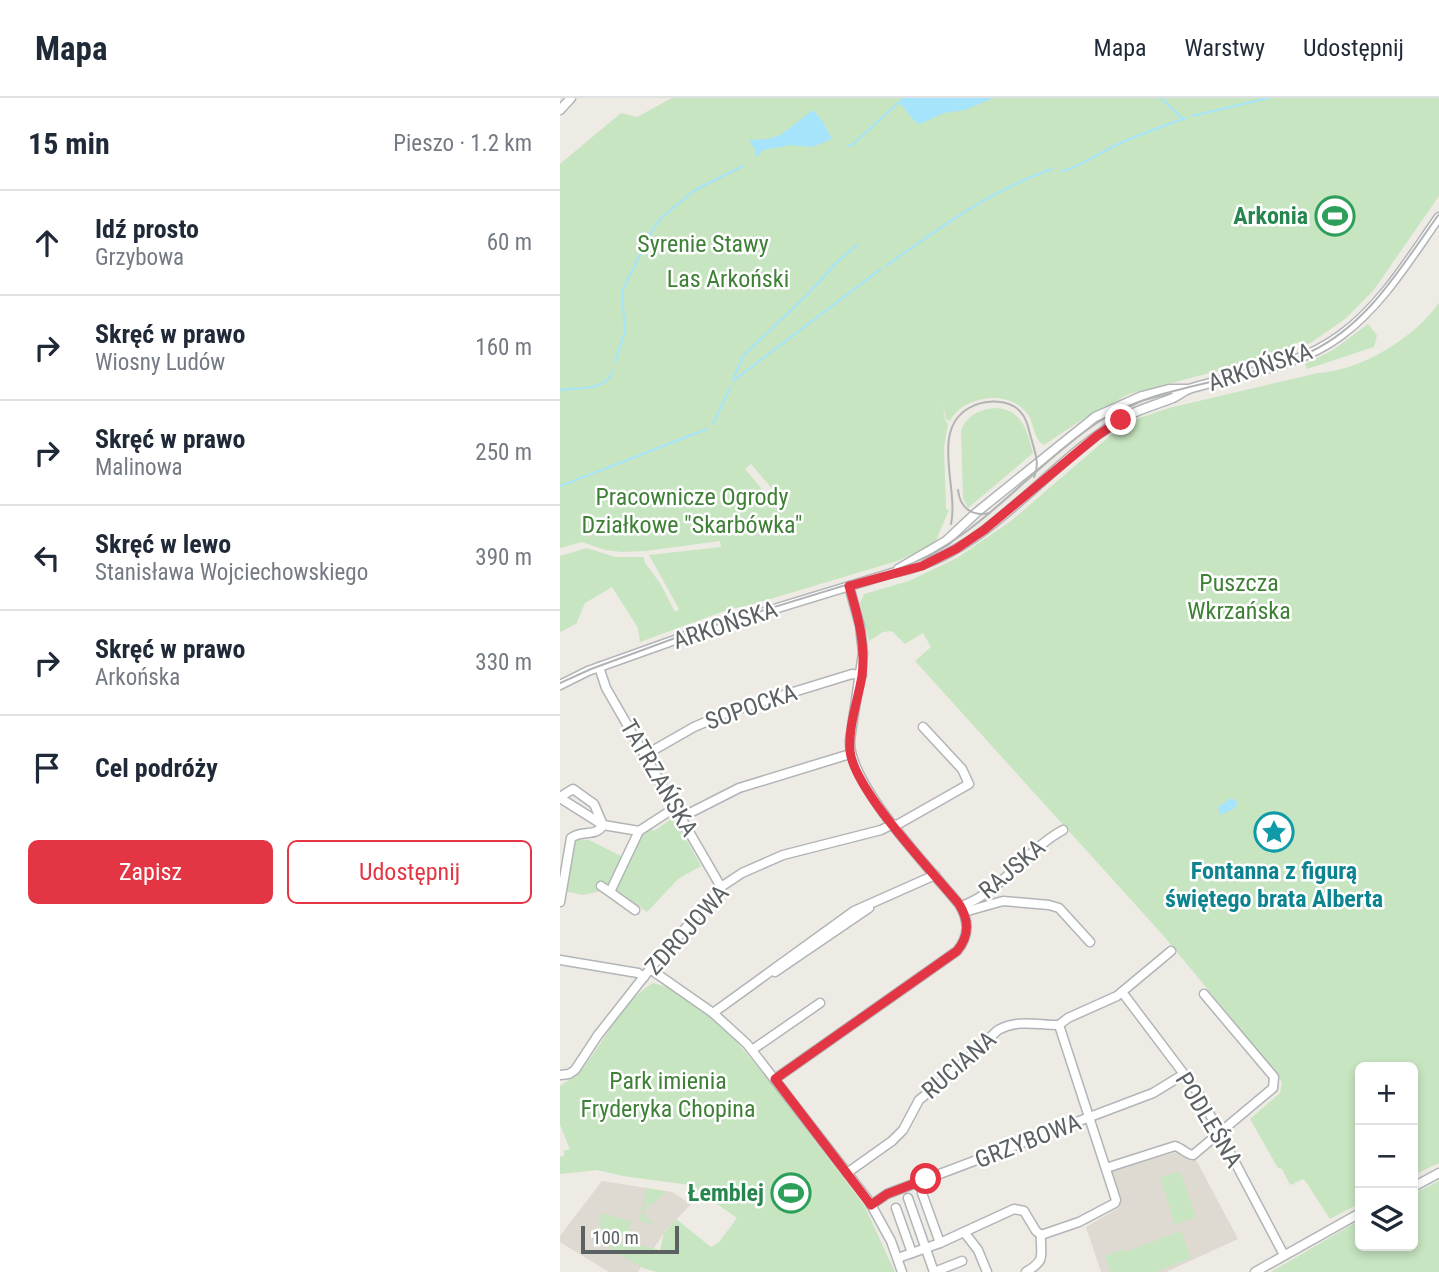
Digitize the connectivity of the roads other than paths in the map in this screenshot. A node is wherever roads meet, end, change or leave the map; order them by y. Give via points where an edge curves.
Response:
1 (571, 98) edge
2 (560, 110) edge
3 (1439, 217) edge
4 (1190, 389) junction
5 (892, 573) junction
6 (849, 586) junction
7 (599, 667) junction
8 (862, 675) junction
9 (560, 685) edge
10 (923, 727) dead end
11 (850, 754) junction
12 (645, 755) junction
13 (560, 798) edge
14 (676, 807) junction
15 (682, 817) junction
16 (603, 825) junction
17 (894, 825) junction
18 (1063, 830) dead end
19 (639, 831) junction
20 (935, 875) junction
21 (601, 886) dead end
22 (721, 887) junction
23 (610, 892) junction
24 (562, 906) edge
25 (962, 909) junction
26 (635, 910) dead end
27 (1090, 942) dead end
28 (1171, 951) dead end
29 (560, 960) edge
30 (650, 969) junction
31 (644, 977) junction
32 (1122, 992) junction
33 (1204, 994) dead end
34 (820, 1003) dead end
35 (713, 1013) junction
36 (1059, 1026) junction
37 (752, 1050) junction
38 (1184, 1074) junction
39 (562, 1076) edge
40 (775, 1079) junction
41 (1089, 1118) junction
42 (1220, 1133) junction
43 (1106, 1168) junction
44 (848, 1173) junction
45 (1439, 1173) edge
46 (1418, 1184) edge
47 (922, 1193) dead end
48 (908, 1198) dead end
49 (871, 1205) junction
50 (896, 1208) dead end
51 (1355, 1216) edge
52 (964, 1232) junction
53 (1041, 1235) junction
54 (940, 1243) junction
55 (987, 1246) dead end
56 (924, 1248) junction
57 (978, 1250) junction
58 (912, 1253) junction
59 (1284, 1255) junction
60 (898, 1258) junction
61 (962, 1261) dead end
62 (902, 1272) edge
63 (934, 1272) edge
64 (987, 1272) edge
65 (1026, 1272) edge
66 (1255, 1272) edge

1 - 2 street
3 - 4 street, ARKOŃSKA via 1378,300 1338,338 1287,363
4 - 5 street, ARKOŃSKA via 1112,425 962,545 924,566
4 - 5 street, ARKOŃSKA via 1142,396 1095,417 942,545
5 - 6 street, ARKOŃSKA
6 - 7 street, ARKOŃSKA
6 - 8 street via 862,636
7 - 9 street, ARKOŃSKA
7 - 12 street, TATRZAŃSKA via 606,688
8 - 11 street
8 - 12 street, SOPOCKA via 852,674 729,712
10 - 17 street, ZDROJOWA via 969,784
11 - 15 street via 739,788
11 - 17 street via 861,780
12 - 14 street, TATRZAŃSKA
13 - 16 street
13 - 16 street via 573,789 594,804
14 - 15 street, TATRZAŃSKA
14 - 19 street
15 - 22 street, TATRZAŃSKA
16 - 19 street
16 - 24 street via 596,832 571,838
17 - 20 street
17 - 22 street, ZDROJOWA via 783,855
18 - 25 street, RAJSKA
19 - 23 street
20 - 25 street
20 - 35 street via 883,898 793,961 754,981
21 - 23 street
22 - 30 street, ZDROJOWA
23 - 26 street
25 - 27 street, RAJSKA via 1003,901 1049,905 1059,908
25 - 40 street via 967,925 957,951
28 - 32 street
29 - 31 street
30 - 31 street, ZDROJOWA
30 - 35 street
31 - 39 street, ZDROJOWA via 575,1070
32 - 36 street
32 - 38 street, PODLEŚNA
33 - 42 street via 1275,1077 1273,1088
34 - 37 street
35 - 37 street
36 - 41 street
36 - 44 street, RUCIANA via 1025,1022 998,1030 919,1100 892,1141
37 - 40 street
38 - 41 street, GRZYBOWA via 1153,1093
38 - 42 street, PODLEŚNA
40 - 44 street
41 - 43 street
41 - 49 street, GRZYBOWA via 887,1194
42 - 43 street via 1193,1155 1175,1146
42 - 59 street, PODLEŚNA
43 - 53 street via 1116,1200 1113,1205
44 - 49 street
45 - 46 street
47 - 54 street
48 - 56 street
49 - 60 street
50 - 58 street
51 - 59 street
52 - 53 street via 1018,1209
52 - 54 street
52 - 57 street
53 - 65 street via 1043,1257
54 - 56 street
55 - 57 street
56 - 58 street
56 - 63 street
57 - 64 street
58 - 60 street
59 - 66 street
60 - 62 street
61 - 63 street

